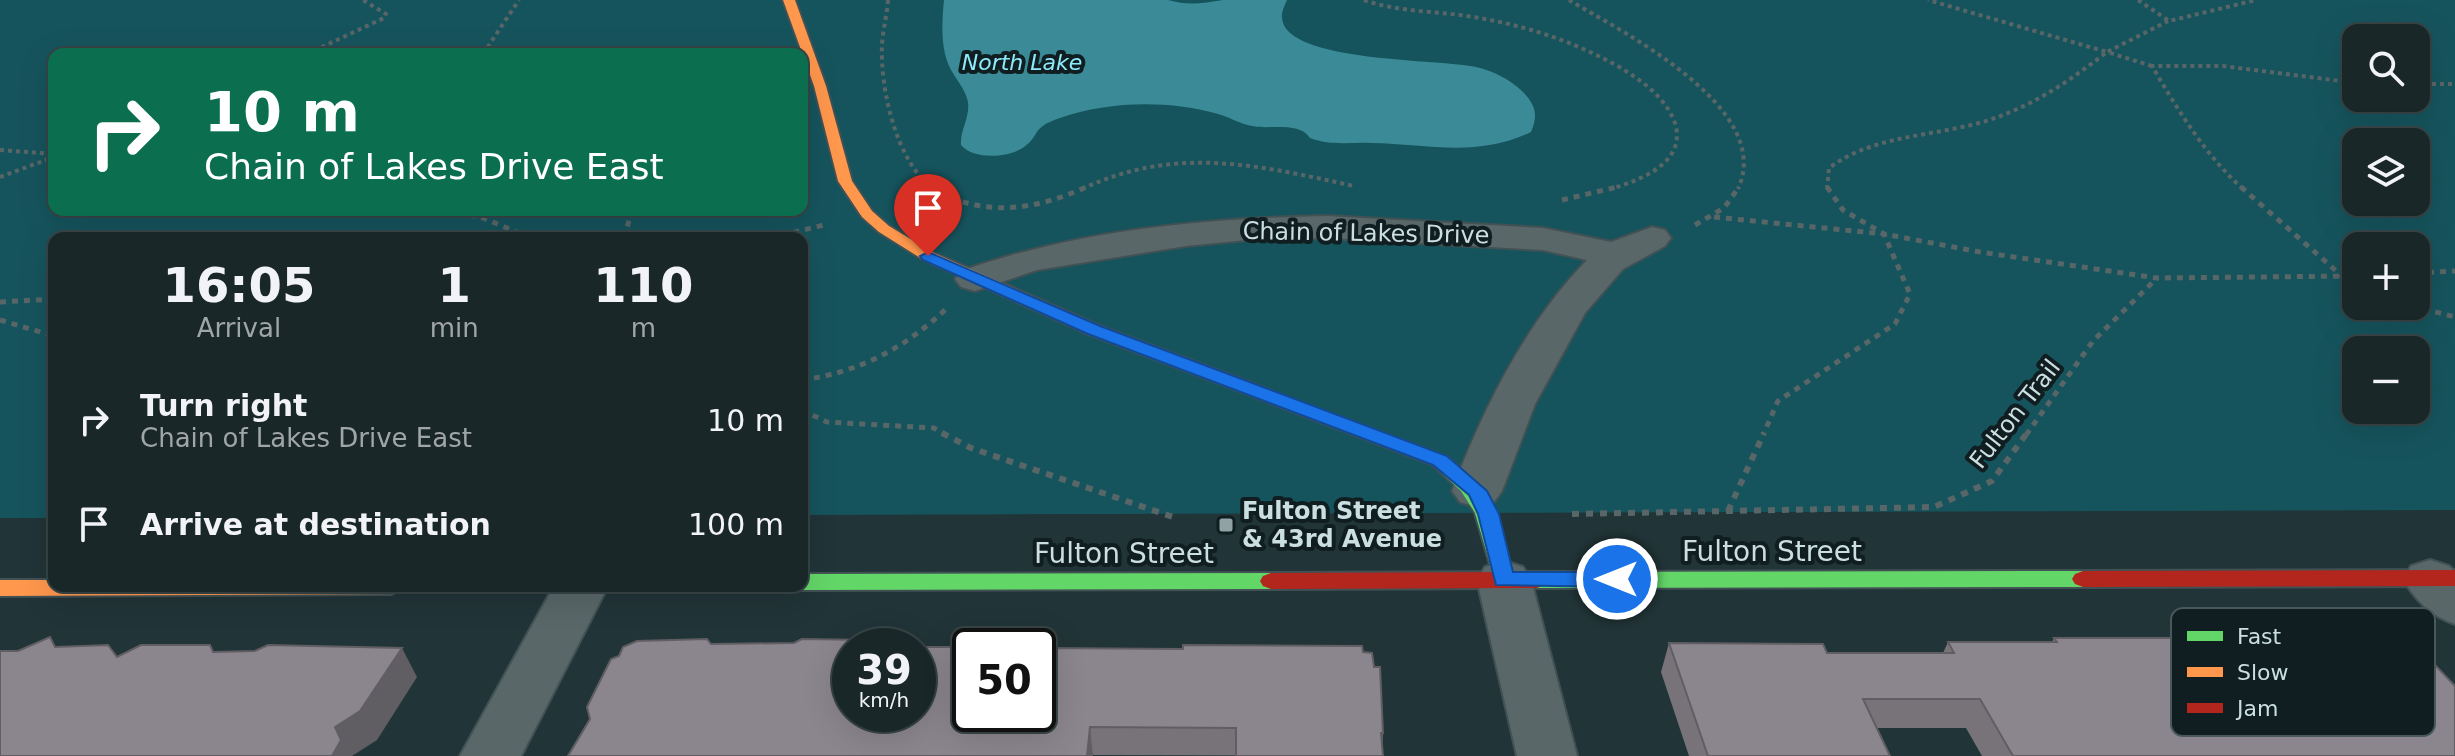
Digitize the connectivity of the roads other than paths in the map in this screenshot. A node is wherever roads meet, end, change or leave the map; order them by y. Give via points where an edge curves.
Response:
1 (789, 0) edge
2 (806, 48) edge
3 (808, 53) edge
4 (975, 279) junction
5 (1477, 491) junction
6 (1504, 580) junction
7 (808, 582) edge
8 (2447, 587) edge
9 (0, 588) edge
10 (48, 588) edge
11 (578, 592) edge
12 (490, 756) edge
13 (1547, 756) edge

1 - 2 street
3 - 4 street via 854,198 905,243
4 - 5 street via 1143,349 1425,453
4 - 5 street, Chain of Lakes Drive via 1029,260 1256,228 1327,227 1634,246 1589,280 1556,329 1504,424
5 - 6 street via 1489,514
6 - 7 street, Fulton Street
6 - 8 street, Fulton Street
6 - 13 street
9 - 10 street
11 - 12 street

